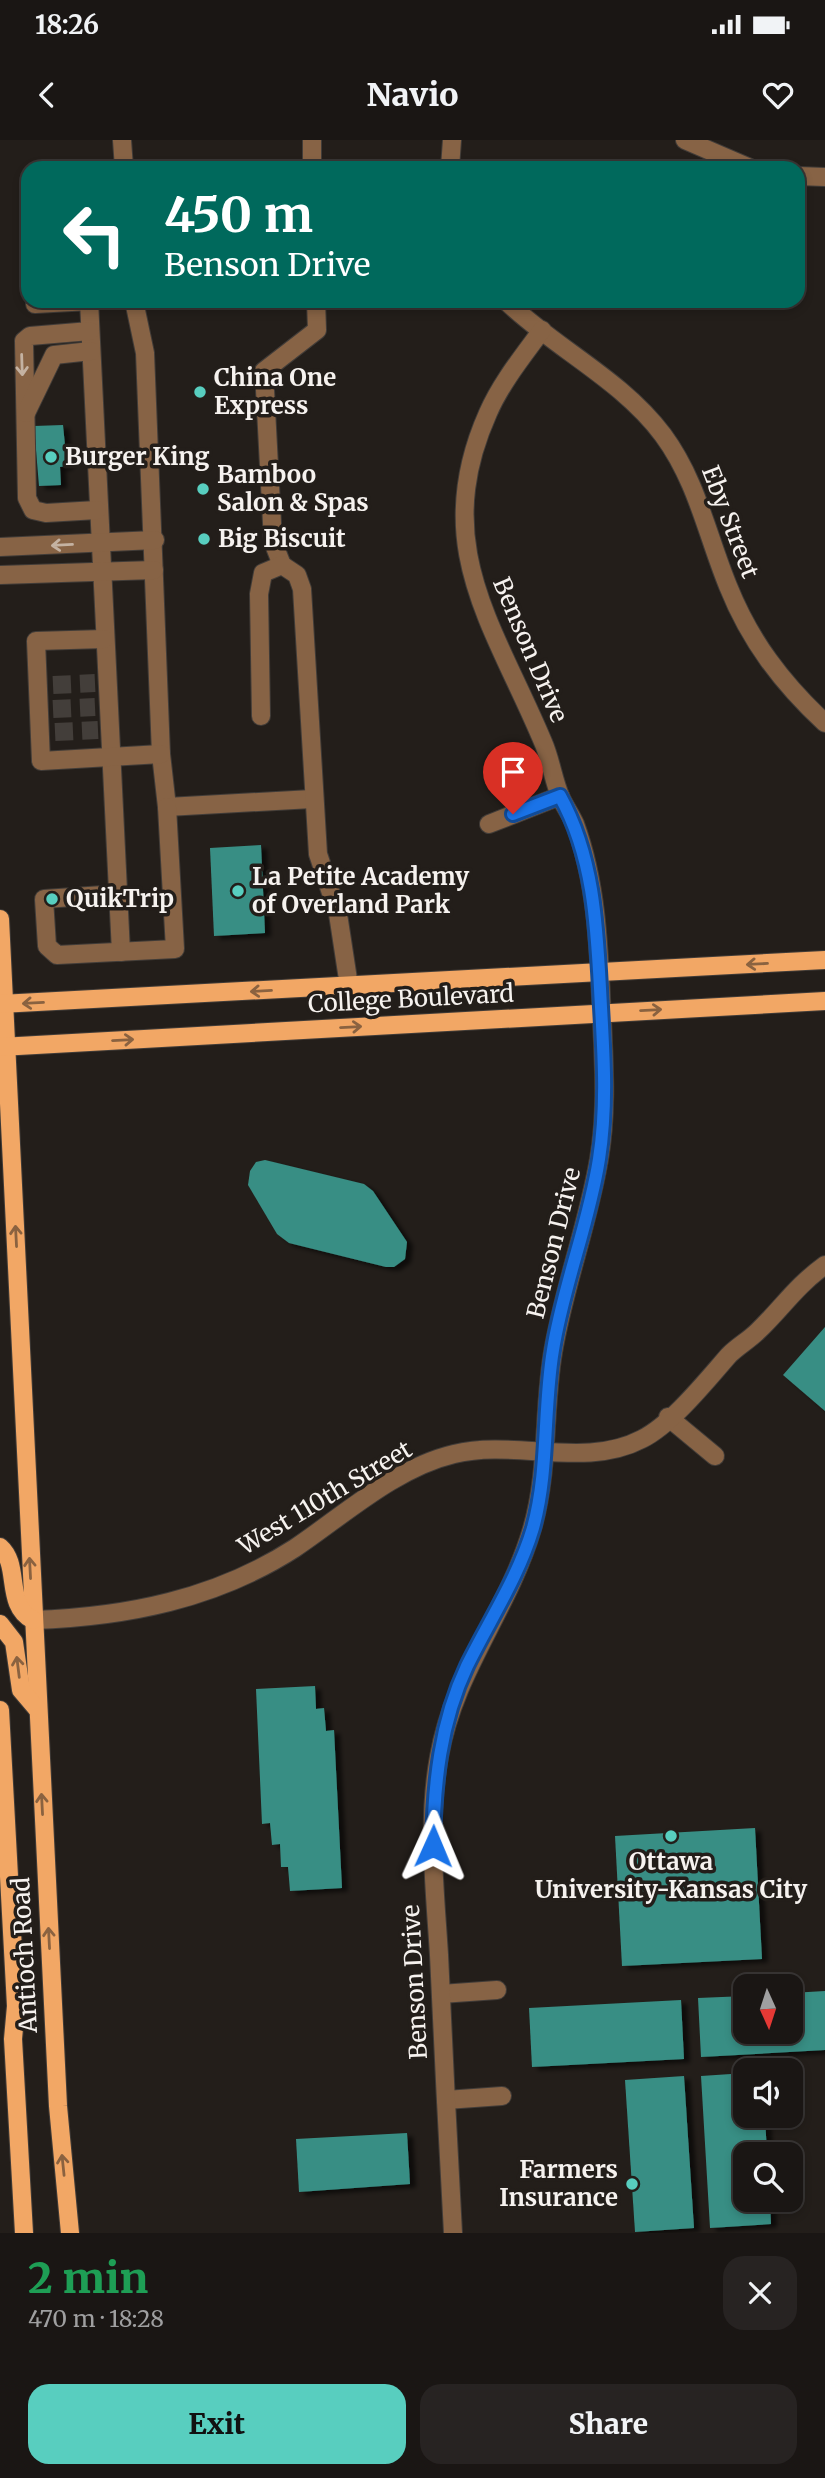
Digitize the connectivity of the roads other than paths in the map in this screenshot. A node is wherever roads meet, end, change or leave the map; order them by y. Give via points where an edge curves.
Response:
1 (122, 140) edge
2 (312, 140) edge
3 (452, 140) edge
4 (685, 140) edge
5 (124, 161) edge
6 (312, 161) edge
7 (450, 161) edge
8 (734, 161) edge
9 (805, 176) edge
10 (825, 177) edge
11 (90, 308) edge
12 (135, 308) edge
13 (316, 308) edge
14 (515, 308) edge
15 (542, 330) junction
16 (90, 331) junction
17 (91, 351) junction
18 (24, 416) junction
19 (97, 510) junction
20 (155, 540) junction
21 (99, 543) junction
22 (0, 547) edge
23 (282, 565) junction
24 (154, 569) junction
25 (102, 571) junction
26 (0, 575) edge
27 (104, 639) junction
28 (261, 716) dead end
29 (825, 723) edge
30 (161, 754) junction
31 (110, 757) junction
32 (560, 796) junction
33 (312, 799) junction
34 (167, 807) junction
35 (489, 824) dead end
36 (118, 894) junction
37 (0, 919) edge
38 (121, 952) junction
39 (825, 960) edge
40 (599, 973) junction
41 (349, 986) junction
42 (825, 1001) edge
43 (2, 1004) edge
44 (601, 1013) junction
45 (3, 1047) edge
46 (825, 1265) edge
47 (668, 1417) junction
48 (545, 1450) junction
49 (715, 1456) dead end
50 (0, 1547) edge
51 (33, 1620) junction
52 (0, 1624) edge
53 (0, 1710) edge
54 (38, 1710) junction
55 (497, 1990) dead end
56 (441, 1994) junction
57 (502, 2096) dead end
58 (446, 2100) junction
59 (23, 2233) edge
60 (70, 2233) edge
61 (453, 2233) edge

1 - 5 street
2 - 6 street
3 - 7 street
4 - 8 street
9 - 10 street
11 - 16 street
12 - 20 street via 145,353
13 - 23 street via 317,330 264,370 273,542
14 - 15 street, Eby Street
15 - 29 street, Eby Street via 615,384 664,436 698,500 747,629 787,686
15 - 32 street, Benson Drive via 501,387 480,432 466,506 467,552 488,626 545,746
16 - 17 street
16 -> 18 street via 30,336 24,341
17 - 18 street via 54,355
17 - 19 street
18 - 19 street via 27,498 33,510
19 - 21 street
20 - 21 street
20 - 24 street
21 -> 22 street
21 - 25 street
23 - 28 street via 263,573 259,594
23 - 33 street via 297,575 302,589
24 - 25 street
24 - 30 street
25 - 26 street
25 - 27 street
27 - 31 street via 103,730
27 - 31 street via 36,641 45,685 47,733 41,761
30 - 31 street
30 - 34 street
31 - 36 street
32 - 35 street
32 - 40 street, Benson Drive via 574,822 591,883
33 - 34 street
33 - 41 street via 318,854 338,915
34 - 38 street via 175,949
36 - 38 street
36 - 38 street via 44,899 47,946 57,955
37 - 43 main road, Antioch Road
39 -> 40 main road, College Boulevard
40 - 41 main road, College Boulevard
40 - 44 street, Benson Drive
41 -> 43 main road, College Boulevard
44 -> 42 main road, College Boulevard
43 - 45 main road, Antioch Road
45 -> 44 main road, College Boulevard
44 - 48 street, Benson Drive via 606,1087 599,1161 553,1348
51 -> 45 main road, Antioch Road
46 - 47 street, West 110th Street via 798,1284 702,1389
47 - 48 street, West 110th Street via 642,1439 597,1453
47 - 49 street
48 - 51 street, West 110th Street via 470,1451 439,1458 393,1481 292,1550 199,1594 158,1607
48 - 56 street, Benson Drive via 540,1499 519,1569 458,1688 438,1760 433,1846
50 - 51 main road via 9,1555 16,1599
51 - 54 main road, Antioch Road
54 -> 52 main road via 21,1690 14,1640
53 - 59 main road, Antioch Road
60 -> 54 main road, Antioch Road via 58,2106
55 - 56 street
56 - 58 street, Benson Drive
57 - 58 street
58 - 61 street, Benson Drive

